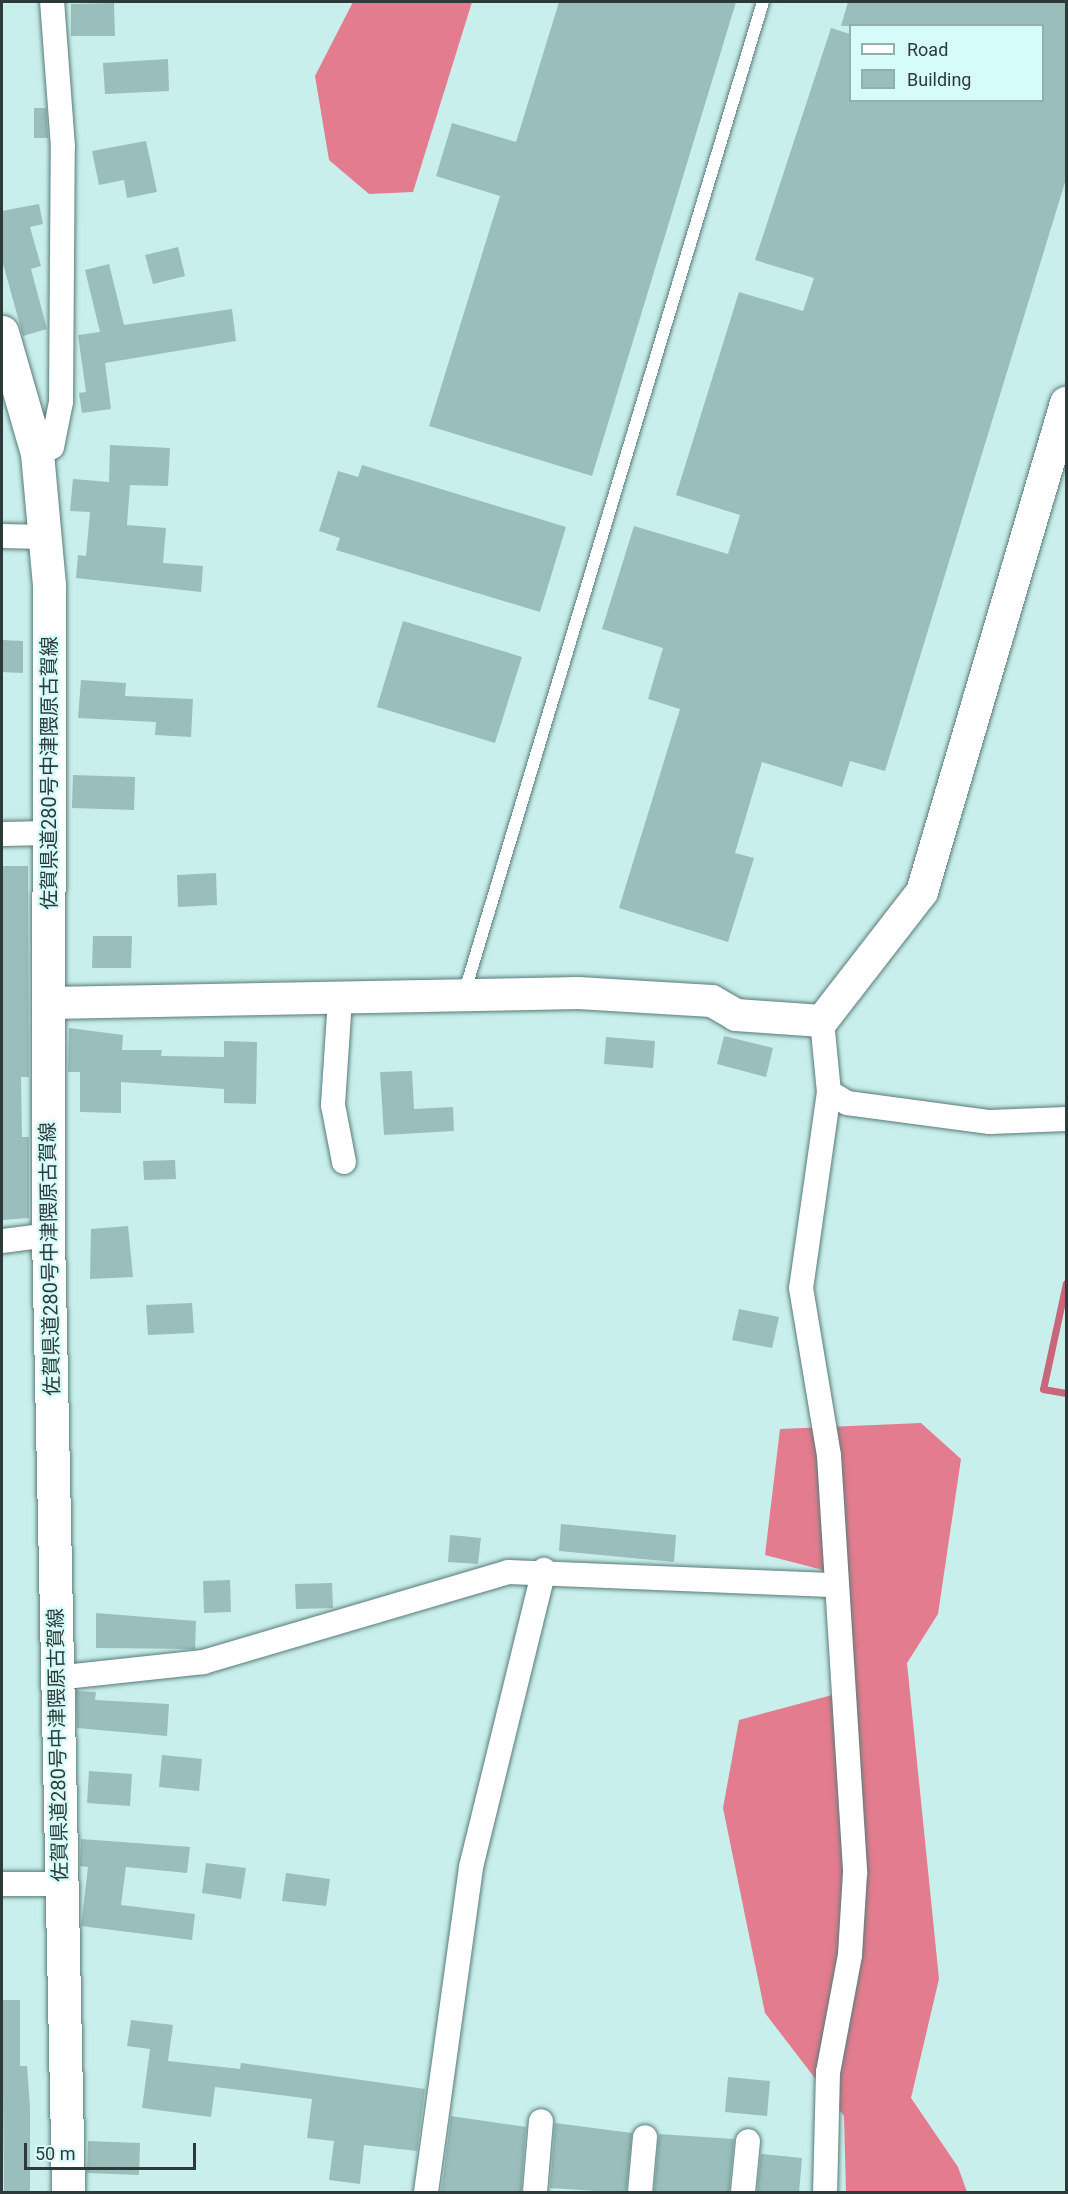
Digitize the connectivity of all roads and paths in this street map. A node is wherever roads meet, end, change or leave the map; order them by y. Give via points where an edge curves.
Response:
1 (52, 2) edge
2 (763, 2) edge
3 (2, 332) edge
4 (1066, 403) edge
5 (37, 453) junction
6 (2, 536) edge
7 (46, 537) junction
8 (49, 833) junction
9 (2, 834) edge
10 (463, 996) junction
11 (340, 999) junction
12 (49, 1003) junction
13 (822, 1021) junction
14 (829, 1092) junction
15 (1066, 1119) edge
16 (344, 1162) dead end
17 (48, 1235) junction
18 (2, 1241) edge
19 (544, 1570) junction
20 (837, 1585) junction
21 (56, 1678) junction
22 (2, 1884) edge
23 (61, 1884) junction
24 (541, 2121) dead end
25 (645, 2137) dead end
26 (748, 2141) dead end
27 (68, 2193) edge
28 (426, 2193) edge
29 (535, 2193) edge
30 (640, 2193) edge
31 (743, 2193) edge
32 (825, 2193) edge

1 - 5 street via 63,147 61,402 52,447
2 - 10 lane
3 - 5 main road, 佐賀県道280号中津隈原古賀線
4 - 13 street via 921,892
5 - 7 main road, 佐賀県道280号中津隈原古賀線
6 - 7 street
7 - 8 main road, 佐賀県道280号中津隈原古賀線
8 - 9 street
8 - 12 main road, 佐賀県道280号中津隈原古賀線
10 - 11 street
10 - 13 street via 578,993 712,1001 736,1015
11 - 12 street
11 - 16 street via 333,1105
12 - 17 main road, 佐賀県道280号中津隈原古賀線
13 - 14 street
14 - 15 street via 847,1103 990,1122
14 - 20 street via 801,1288 829,1456
17 - 18 street
17 - 21 main road, 佐賀県道280号中津隈原古賀線
19 - 20 street
19 - 21 street via 508,1572 203,1662
19 - 28 street via 471,1867
20 - 32 street via 855,1873 850,1955 828,2072
21 - 23 main road, 佐賀県道280号中津隈原古賀線
22 - 23 street
23 - 27 main road, 佐賀県道280号中津隈原古賀線
24 - 29 street
25 - 30 street
26 - 31 street

